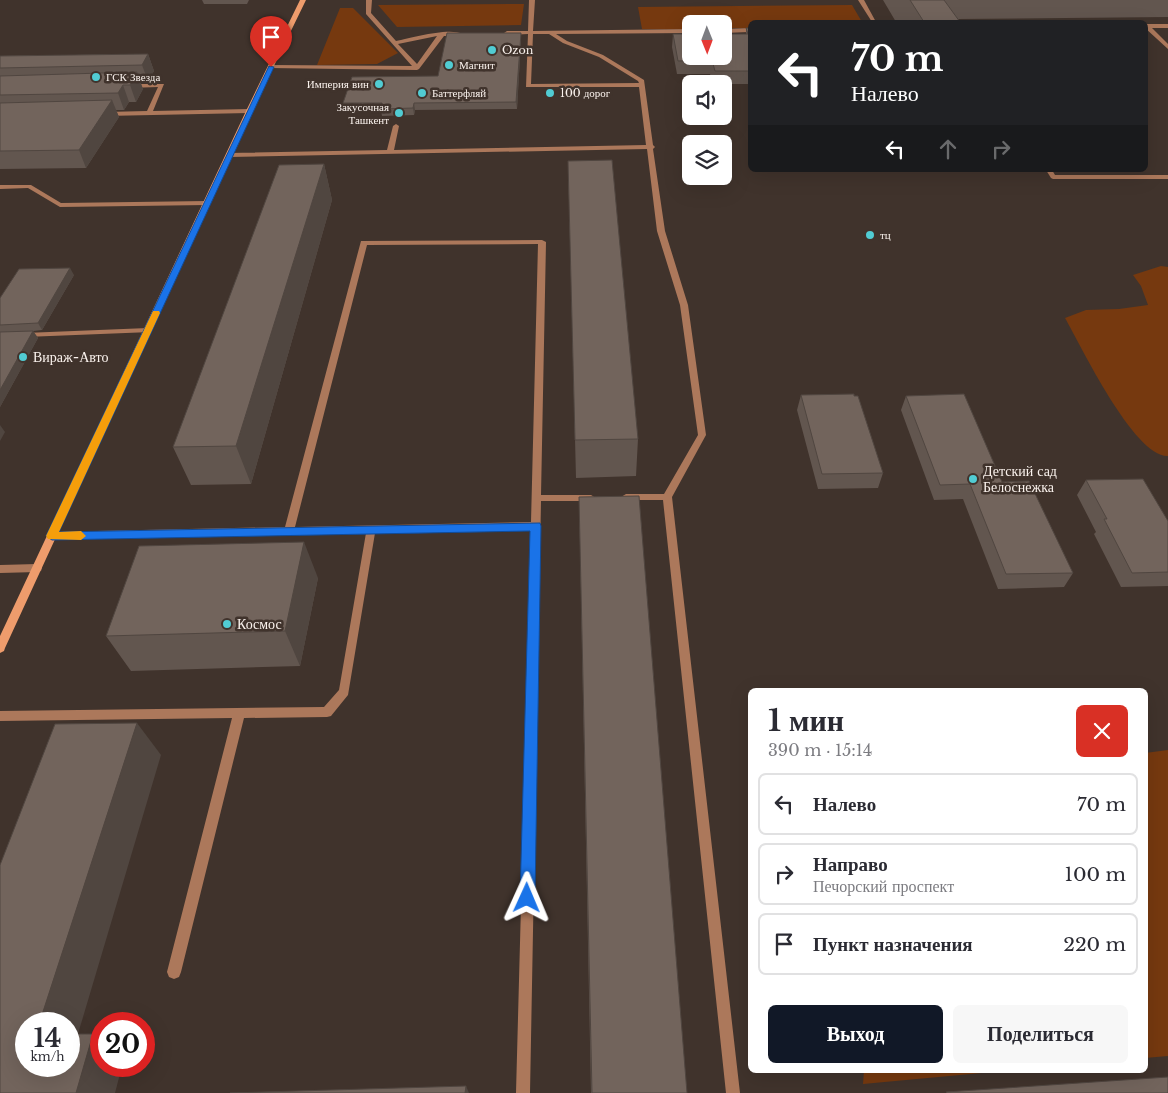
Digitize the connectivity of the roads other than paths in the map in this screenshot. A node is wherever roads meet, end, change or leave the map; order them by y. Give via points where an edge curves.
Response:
1 (303, 0) edge
2 (368, 0) edge
3 (532, 0) edge
4 (860, 0) edge
5 (873, 20) edge
6 (1148, 26) edge
7 (1168, 26) edge
8 (1148, 28) edge
9 (748, 30) edge
10 (682, 31) edge
11 (732, 31) edge
12 (501, 33) edge
13 (530, 33) junction
14 (551, 33) junction
15 (442, 34) junction
16 (471, 34) edge
17 (394, 43) junction
18 (1168, 47) edge
19 (271, 67) junction
20 (417, 68) junction
21 (642, 85) junction
22 (124, 86) edge
23 (250, 111) junction
24 (148, 113) junction
25 (99, 114) edge
26 (396, 126) dead end
27 (652, 147) junction
28 (390, 152) junction
29 (230, 155) junction
30 (1050, 172) edge
31 (1168, 177) edge
32 (0, 187) edge
33 (208, 203) junction
34 (148, 330) junction
35 (0, 336) edge
36 (668, 497) junction
37 (536, 498) junction
38 (536, 526) junction
39 (371, 530) junction
40 (289, 531) junction
41 (52, 536) junction
42 (37, 568) junction
43 (0, 569) edge
44 (0, 648) edge
45 (239, 713) junction
46 (0, 716) edge
47 (174, 972) dead end
48 (523, 1093) edge
49 (733, 1093) edge

1 - 19 main road
2 - 17 street via 368,13
3 - 13 street
4 - 5 street
6 - 7 street
8 - 18 street
9 - 11 street
10 - 14 street
12 - 13 street
13 - 14 street
13 - 21 street via 528,86
14 - 21 street via 601,56 641,80
15 - 16 street
15 - 17 street
15 - 20 street
17 - 20 street
19 - 20 street
19 - 23 main road
21 - 27 street
22 - 24 street via 162,85
23 - 24 street
23 - 29 main road
24 - 25 street
26 - 28 street
27 - 28 street
27 - 36 street via 661,230 684,305 702,435
28 - 29 street
29 - 33 main road
30 - 31 street via 1053,177
32 - 33 street via 29,186 60,205
33 - 34 main road
34 - 35 street
34 - 41 main road
36 - 37 street
36 - 49 street
37 - 38 street
37 - 40 street via 542,242 364,243
38 - 39 street
38 - 48 street
39 - 40 street
39 - 45 street via 344,692 338,702 327,712
40 - 41 street
41 - 42 main road
42 - 43 street
42 - 44 main road
45 - 46 street
45 - 47 street

